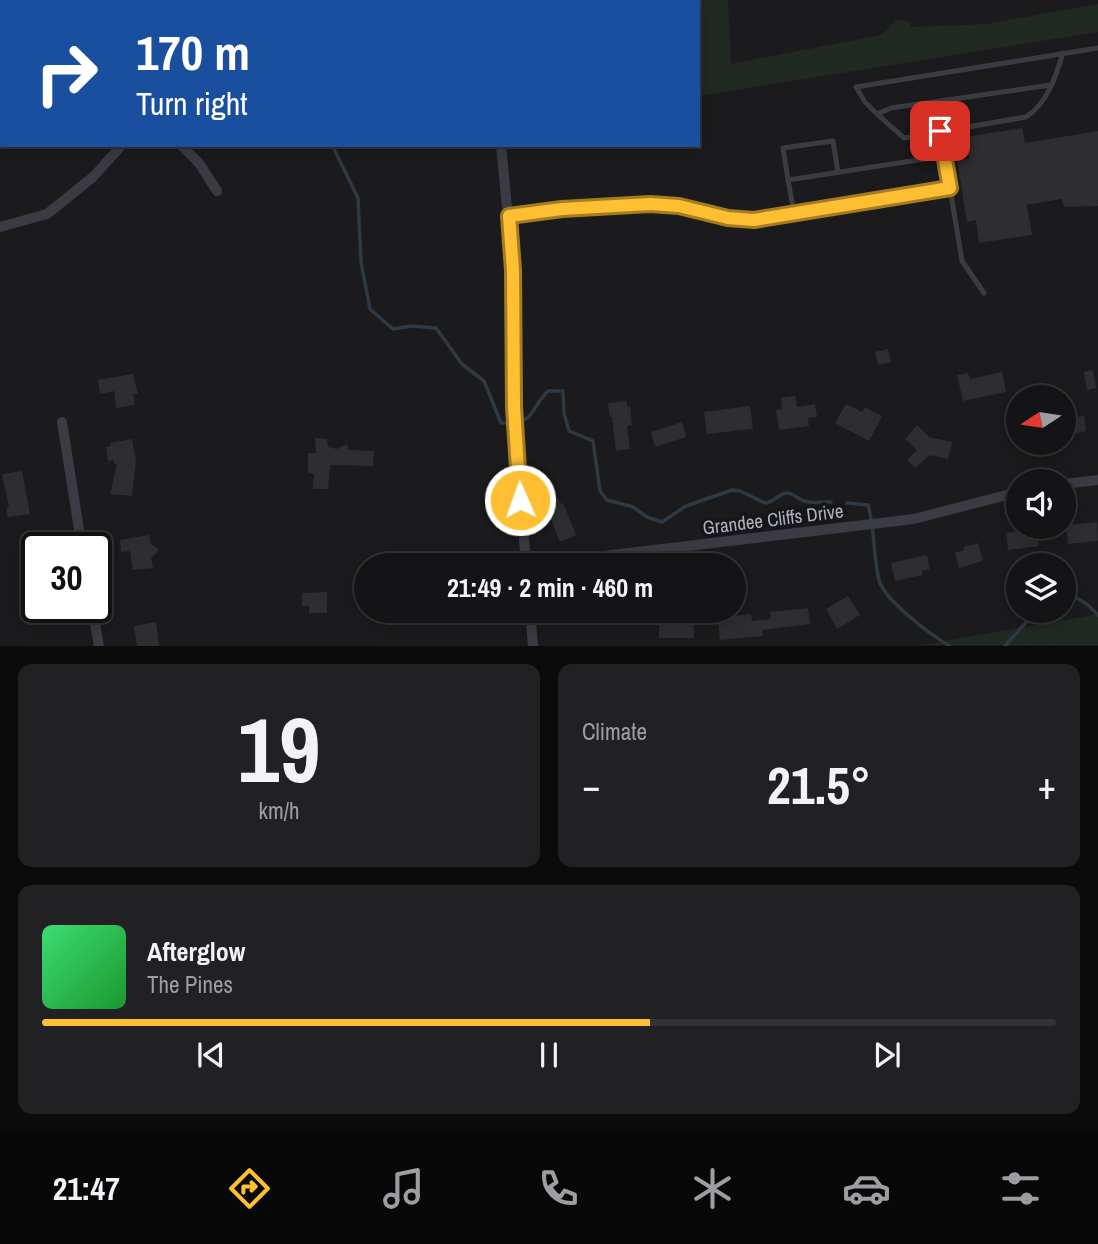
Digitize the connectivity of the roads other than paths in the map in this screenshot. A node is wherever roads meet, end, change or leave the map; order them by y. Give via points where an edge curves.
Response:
1 (1098, 48) edge
2 (1063, 54) junction
3 (1051, 85) junction
4 (877, 114) junction
5 (940, 131) junction
6 (120, 147) edge
7 (183, 147) edge
8 (500, 147) edge
9 (944, 156) junction
10 (838, 172) junction
11 (788, 180) junction
12 (950, 188) junction
13 (217, 191) dead end
14 (794, 213) junction
15 (509, 216) junction
16 (0, 227) edge
17 (984, 293) dead end
18 (62, 422) dead end
19 (1098, 480) edge
20 (1076, 483) edge
21 (1006, 495) edge
22 (79, 532) edge
23 (526, 553) edge
24 (629, 553) edge
25 (95, 623) edge
26 (531, 623) edge
27 (99, 646) edge
28 (533, 646) edge

1 - 2 lane
2 - 3 lane
2 - 4 lane via 856,88
3 - 4 lane via 891,108
3 - 5 lane via 1036,111 1026,117
4 - 5 lane via 904,138
5 - 9 lane
6 - 16 street via 93,177 47,214
7 - 13 street
8 - 15 street
9 - 10 lane
9 - 12 lane
10 - 11 lane
10 - 11 lane via 833,141 820,142 783,148
11 - 14 lane
12 - 14 lane
12 - 17 lane via 962,261
14 - 15 lane via 754,220 650,204
15 - 23 street via 514,407
18 - 22 street
19 - 20 street
21 - 24 street, Grandee Cliffs Drive via 914,519
25 - 27 street
26 - 28 street

